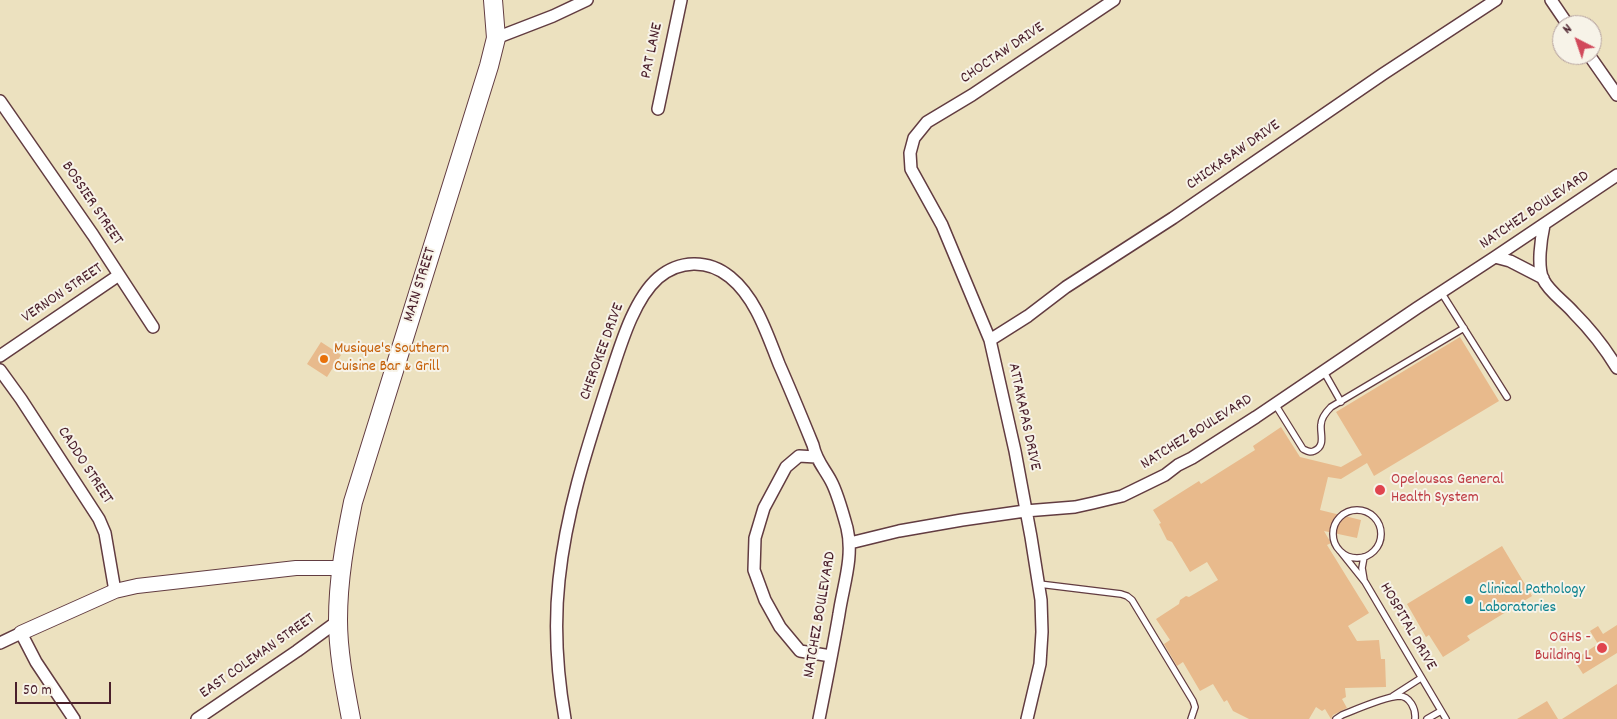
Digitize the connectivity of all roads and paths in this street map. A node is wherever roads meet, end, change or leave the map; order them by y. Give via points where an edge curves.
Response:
1 (493, 0) edge
2 (587, 0) edge
3 (681, 0) edge
4 (1114, 0) edge
5 (1496, 0) edge
6 (1551, 0) edge
7 (1561, 15) edge
8 (496, 38) junction
9 (1596, 65) edge
10 (1617, 95) edge
11 (0, 101) edge
12 (658, 109) dead end
13 (914, 138) joint
14 (1617, 175) edge
15 (1544, 225) junction
16 (1495, 258) junction
17 (119, 275) junction
18 (1542, 278) junction
19 (1442, 292) junction
20 (153, 326) dead end
21 (1464, 328) junction
22 (990, 340) junction
23 (0, 356) edge
24 (1617, 368) edge
25 (0, 370) edge
26 (1324, 372) junction
27 (1507, 397) dead end
28 (1341, 402) junction
29 (1275, 404) junction
30 (816, 457) junction
31 (1025, 511) junction
32 (850, 543) junction
33 (1341, 552) junction
34 (1364, 557) junction
35 (341, 568) junction
36 (1365, 582) junction
37 (1039, 584) junction
38 (115, 591) junction
39 (338, 621) junction
40 (21, 633) junction
41 (0, 643) edge
42 (831, 656) junction
43 (1421, 678) junction
44 (1389, 698) junction
45 (1440, 711) junction
46 (74, 719) edge
47 (196, 719) edge
48 (351, 719) edge
49 (565, 719) edge
50 (819, 719) edge
51 (1027, 719) edge
52 (1191, 719) edge
53 (1336, 719) edge
54 (1415, 719) edge
55 (1427, 719) edge
56 (1446, 719) edge

1 - 8 main road, MAIN STREET
2 - 8 street
3 - 12 street, PAT LANE
4 - 13 street, CHOCTAW DRIVE via 927,122
5 - 22 street, CHICKASAW DRIVE
6 - 7 street
8 - 35 main road, MAIN STREET via 353,502
9 - 10 street
11 - 17 street, BOSSIER STREET
13 - 22 street, ATTAKAPAS DRIVE via 910,153 911,170 942,225
14 - 15 street, NATCHEZ BOULEVARD
15 - 16 street, NATCHEZ BOULEVARD
15 - 18 street via 1540,243
16 - 18 street via 1510,261
16 - 19 street, NATCHEZ BOULEVARD
17 - 20 street, BOSSIER STREET
17 - 23 street, VERNON STREET
18 - 24 street via 1596,337
19 - 21 lane
19 - 26 street, NATCHEZ BOULEVARD
21 - 27 lane
21 - 28 lane
22 - 31 street, ATTAKAPAS DRIVE
25 - 38 street, CADDO STREET via 99,519
26 - 28 lane
26 - 29 street, NATCHEZ BOULEVARD
28 - 29 lane via 1322,418 1322,443 1312,452 1303,449
29 - 31 street, NATCHEZ BOULEVARD via 1165,475 1122,496 1075,507
30 - 32 street, CHEROKEE DRIVE via 832,483
30 - 42 street via 799,456 786,466 764,508 755,538 754,570 764,600 800,651
30 - 49 street, CHEROKEE DRIVE via 764,327 740,286 729,276 701,263 685,264 656,280 637,305 624,334 584,455 569,517 556,612
31 - 32 street, NATCHEZ BOULEVARD via 899,531
31 - 37 street, ATTAKAPAS DRIVE
32 - 42 street, NATCHEZ BOULEVARD via 846,584
33 - 34 lane via 1356,558
33 - 34 lane, HOSPITAL DRIVE via 1334,538 1336,523 1347,512 1363,510 1376,518 1382,533 1377,548
33 - 36 lane, HOSPITAL DRIVE
34 - 36 lane
35 - 38 street via 296,568
35 - 39 main road, MAIN STREET
36 - 43 lane, HOSPITAL DRIVE
37 - 51 street, ATTAKAPAS DRIVE via 1040,664
37 - 52 lane via 1128,596 1193,701 1195,707
38 - 40 street
39 - 47 street, EAST COLEMAN STREET
39 - 48 main road, MAIN STREET
40 - 41 street
40 - 46 street
42 - 50 street, NATCHEZ BOULEVARD
43 - 44 lane
43 - 45 lane, HOSPITAL DRIVE
44 - 53 lane
44 - 54 lane via 1405,697 1414,708
45 - 55 lane
45 - 56 lane, HOSPITAL DRIVE

